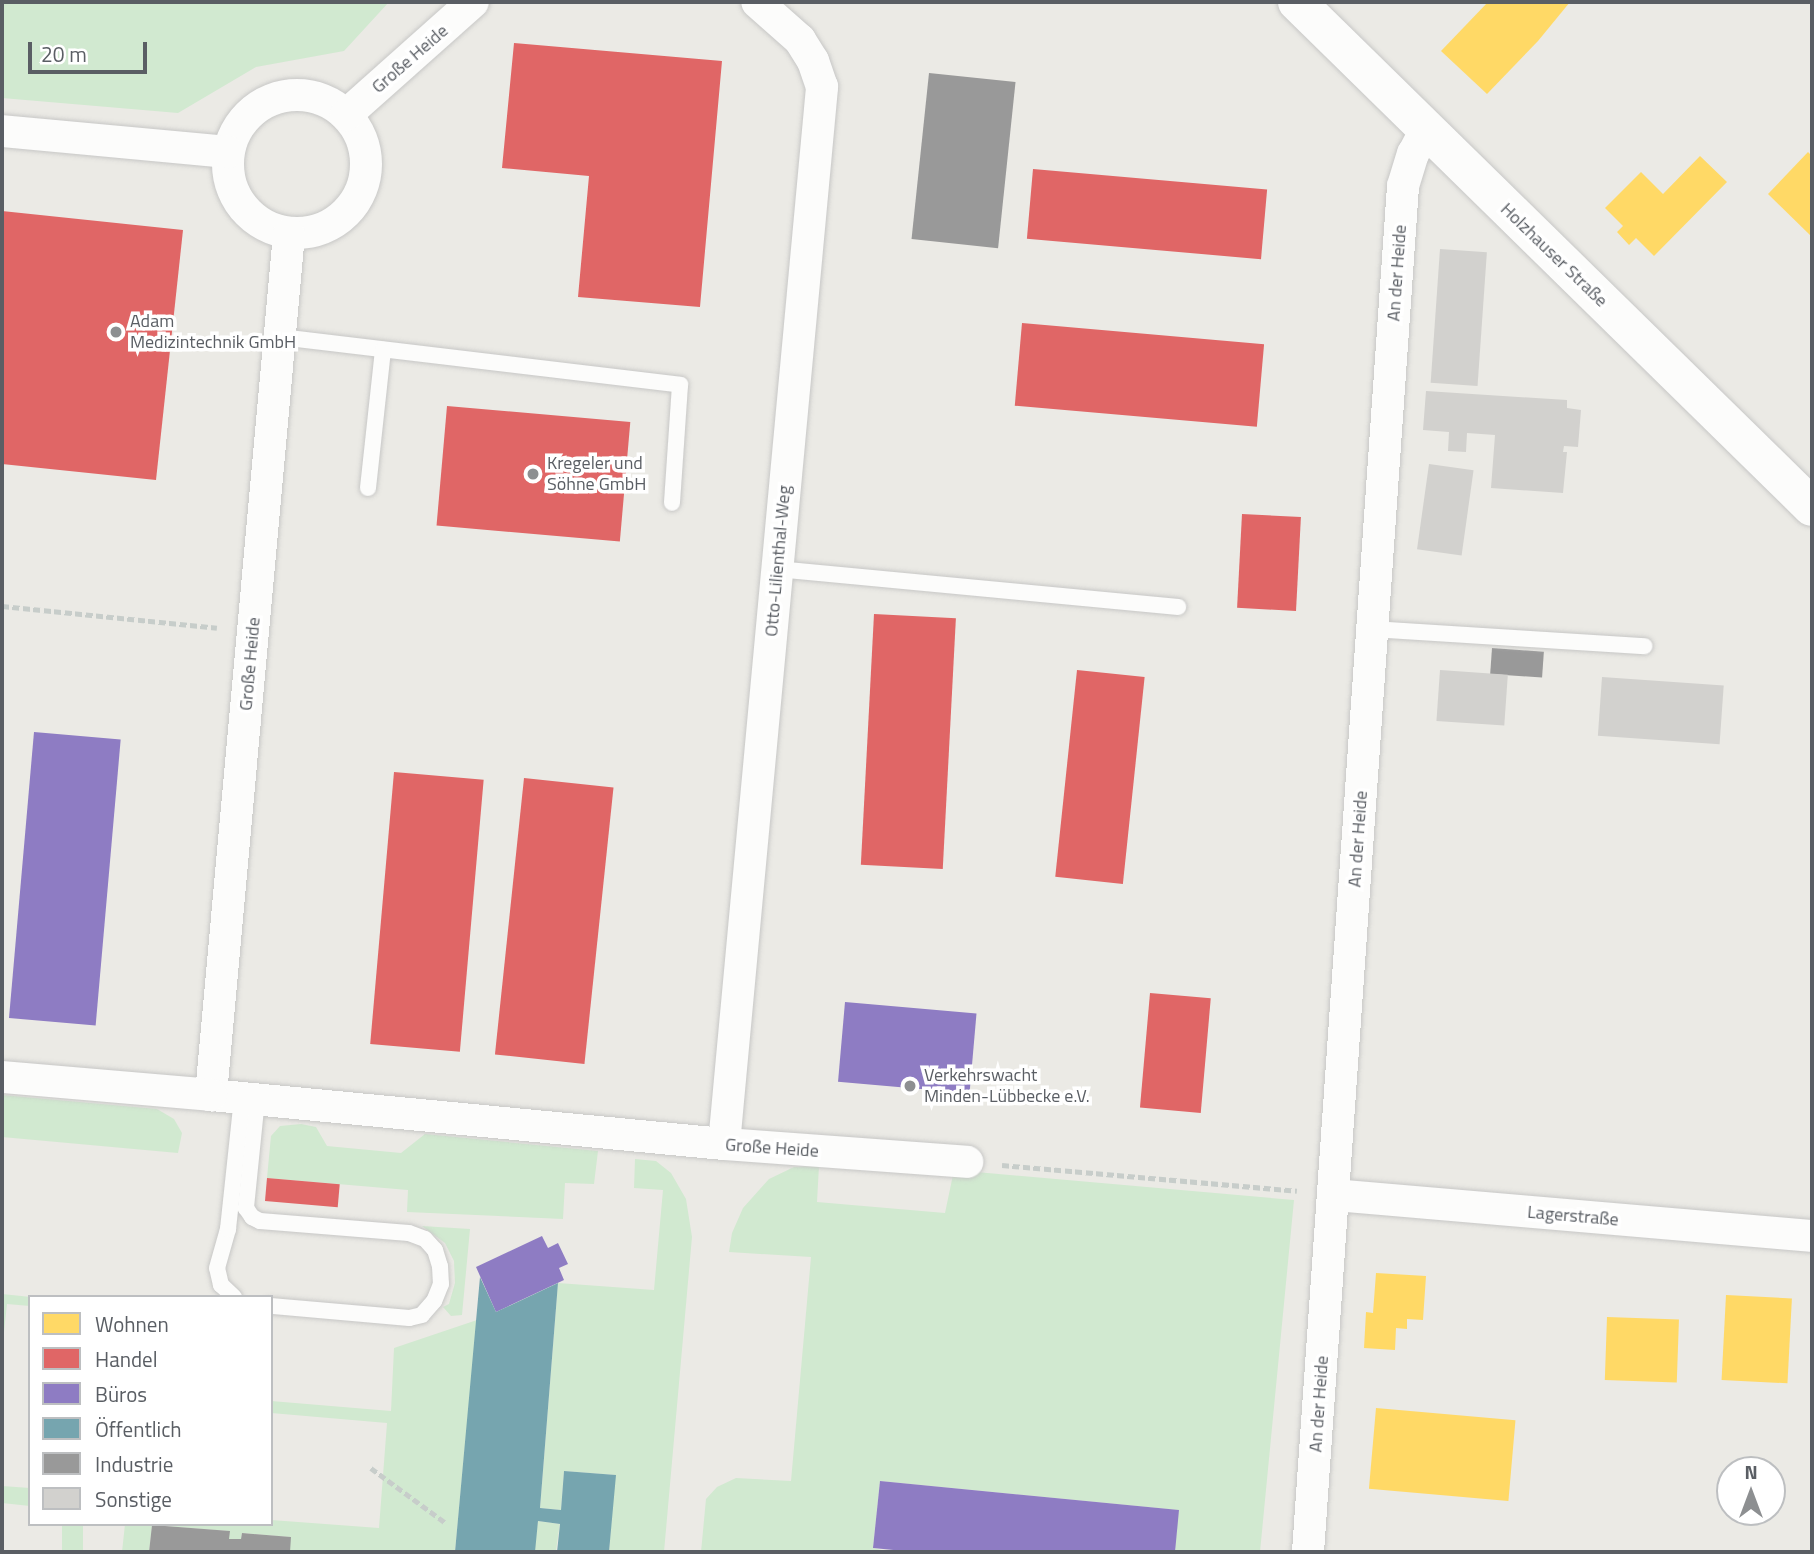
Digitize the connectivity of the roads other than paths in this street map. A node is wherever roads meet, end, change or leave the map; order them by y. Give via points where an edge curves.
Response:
1 (473, 2) edge
2 (757, 2) edge
3 (1297, 2) edge
4 (346, 115) junction
5 (1426, 130) junction
6 (2, 131) edge
7 (228, 152) junction
8 (289, 233) junction
9 (279, 337) junction
10 (383, 350) junction
11 (369, 488) dead end
12 (671, 503) dead end
13 (1812, 507) edge
14 (777, 569) junction
15 (1178, 607) dead end
16 (1372, 629) junction
17 (1644, 646) dead end
18 (2, 1077) edge
19 (211, 1095) junction
20 (249, 1099) junction
21 (724, 1144) junction
22 (967, 1162) road end
23 (1334, 1195) junction
24 (1812, 1236) edge
25 (231, 1295) edge
26 (273, 1306) edge
27 (1308, 1552) edge

1 - 4 street, Große Heide
2 - 14 street, Otto-Lilienthal-Weg via 800,40 822,87
3 - 5 street, Holzhauser Straße
4 - 7 street via 328,102 308,96 266,102 248,114 235,131
4 - 8 street via 365,152 366,174 360,195 330,225
5 - 13 street, Holzhauser Straße
5 - 16 street, An der Heide via 1403,186
6 - 7 street
7 - 8 street via 235,196 248,214 267,227
8 - 9 street, Große Heide
9 - 10 lane
9 - 19 street, Große Heide
10 - 11 lane
10 - 12 lane via 680,385
14 - 15 lane
14 - 21 street, Otto-Lilienthal-Weg
16 - 17 lane
16 - 23 street, An der Heide
18 - 19 street, Große Heide
19 - 20 street, Große Heide
20 - 21 street, Große Heide
20 - 25 lane via 228,1229 217,1268 221,1285
20 - 26 lane via 246,1208 252,1217 409,1233 425,1239 440,1266 441,1284 422,1315 409,1318
21 - 22 street, Große Heide
23 - 24 street, Lagerstraße
23 - 27 street, An der Heide

